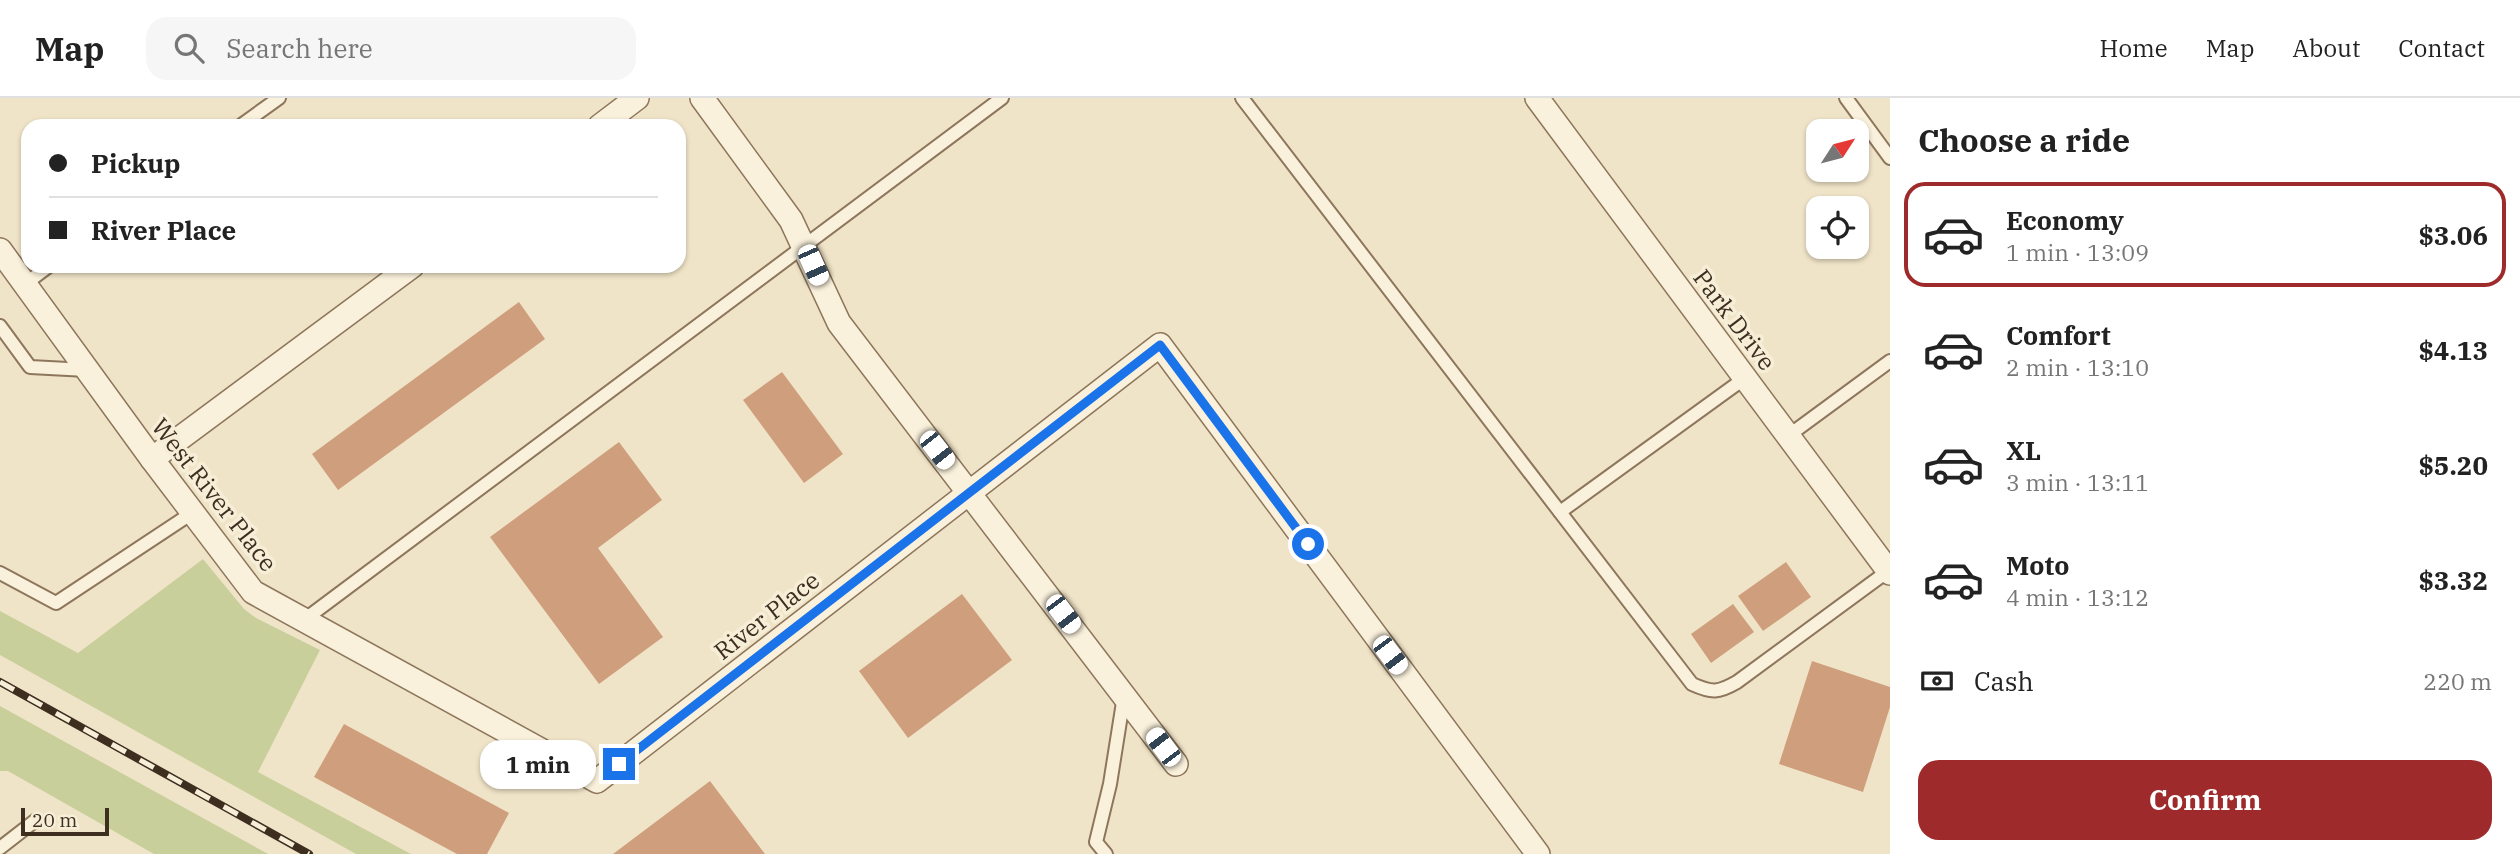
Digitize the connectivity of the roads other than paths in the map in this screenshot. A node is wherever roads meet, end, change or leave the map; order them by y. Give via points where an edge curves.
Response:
1 (278, 98) edge
2 (637, 98) edge
3 (702, 98) edge
4 (1002, 98) edge
5 (1242, 98) edge
6 (1537, 98) edge
7 (1846, 98) edge
8 (250, 119) edge
9 (609, 119) edge
10 (1890, 158) edge
11 (805, 245) junction
12 (0, 250) edge
13 (40, 273) edge
14 (402, 273) edge
15 (25, 284) junction
16 (0, 326) edge
17 (1890, 361) edge
18 (87, 370) junction
19 (1745, 378) junction
20 (1788, 436) junction
21 (152, 459) junction
22 (970, 492) junction
23 (1560, 512) junction
24 (192, 513) junction
25 (1889, 572) edge
26 (0, 573) edge
27 (304, 620) junction
28 (1124, 696) junction
29 (1176, 764) dead end
30 (597, 780) joint
31 (36, 820) dead end
32 (0, 848) edge
33 (1106, 854) edge
34 (1538, 854) edge

1 - 8 lane
2 - 9 street
3 - 11 street
4 - 11 lane
5 - 23 lane
6 - 19 street, Park Drive
7 - 10 lane
11 - 22 street via 839,323
11 - 27 lane
12 - 15 street, West River Place
13 - 15 lane
14 - 21 street
15 - 18 street, West River Place
16 - 18 lane via 30,367
17 - 20 lane
18 - 21 street, West River Place
19 - 20 street, Park Drive
19 - 23 lane
20 - 25 street, Park Drive
21 - 24 street, West River Place
22 - 28 street
22 - 30 street, River Place
22 - 34 street, River Place via 1160,345
23 - 25 lane via 1692,684 1708,691 1737,682
24 - 26 lane via 56,603
24 - 27 street, West River Place via 253,592
27 - 30 street, West River Place
28 - 29 street
28 - 33 lane via 1096,842
31 - 32 lane

